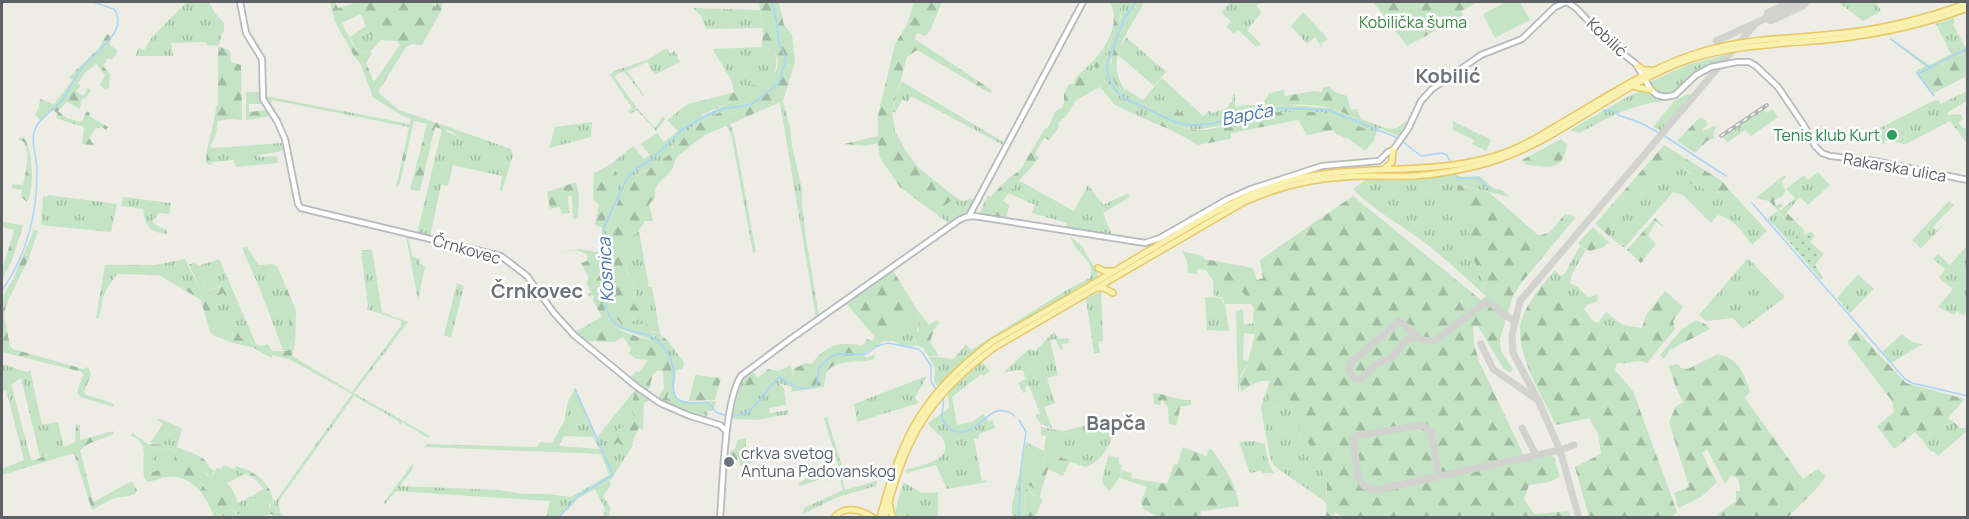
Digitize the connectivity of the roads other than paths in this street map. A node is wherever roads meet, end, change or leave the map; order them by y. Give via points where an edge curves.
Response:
1 (240, 2) edge
2 (1083, 2) edge
3 (1566, 2) edge
4 (1968, 3) edge
5 (1968, 8) edge
6 (1674, 61) junction
7 (1638, 66) junction
8 (1645, 78) junction
9 (1632, 88) junction
10 (1651, 90) junction
11 (1393, 150) junction
12 (1393, 160) junction
13 (1457, 168) junction
14 (1376, 170) junction
15 (1406, 170) junction
16 (1445, 170) junction
17 (1968, 180) edge
18 (969, 216) junction
19 (1098, 268) dead end
20 (1116, 270) junction
21 (1093, 289) junction
22 (1113, 293) dead end
23 (942, 389) junction
24 (729, 418) junction
25 (720, 425) junction
26 (727, 434) junction
27 (889, 494) junction
28 (863, 512) junction
29 (720, 518) edge
30 (834, 518) edge
31 (873, 518) edge
32 (880, 518) edge
33 (885, 518) edge
34 (894, 518) edge

1 - 25 main road, Črnkovec via 246,33 262,59 263,99 284,135 301,208 501,256 527,276 568,329 637,387 668,406
2 - 18 main road
3 - 7 main road, Kobilić
3 - 11 main road, Kobilić via 1555,7 1524,38 1481,55 1432,89
4 - 6 main road via 1879,28 1739,43
5 - 8 main road via 1879,33 1717,52
6 - 7 main road via 1648,70
6 - 8 main road
7 - 8 main road, Kobilić
8 - 9 main road
8 - 10 main road, Kobilić
8 - 13 main road via 1531,141
9 - 10 main road
9 - 13 main road via 1526,149 1498,160
10 - 17 main road, Rakarska ulica via 1662,97 1675,95 1696,75 1712,67 1749,62 1777,86 1815,146 1826,155
11 - 12 main road
11 - 18 main road via 1376,162 1322,166 1251,189 1143,243
12 - 14 main road
12 - 15 main road
13 - 16 main road
14 - 15 main road
14 - 20 main road via 1307,177 1260,190 1210,214
15 - 16 main road
16 - 21 main road via 1414,176 1332,178 1270,192 1226,211
18 - 24 main road via 745,372 738,381
19 - 20 main road
20 - 23 main road via 992,342 963,365
21 - 22 main road
21 - 23 main road via 995,347
23 - 27 main road via 905,439
24 - 25 main road
24 - 26 main road
25 - 26 main road
26 - 29 main road
27 - 28 main road via 877,510
27 - 32 main road
27 - 33 main road
27 - 34 main road
28 - 30 main road via 843,510
28 - 31 main road

